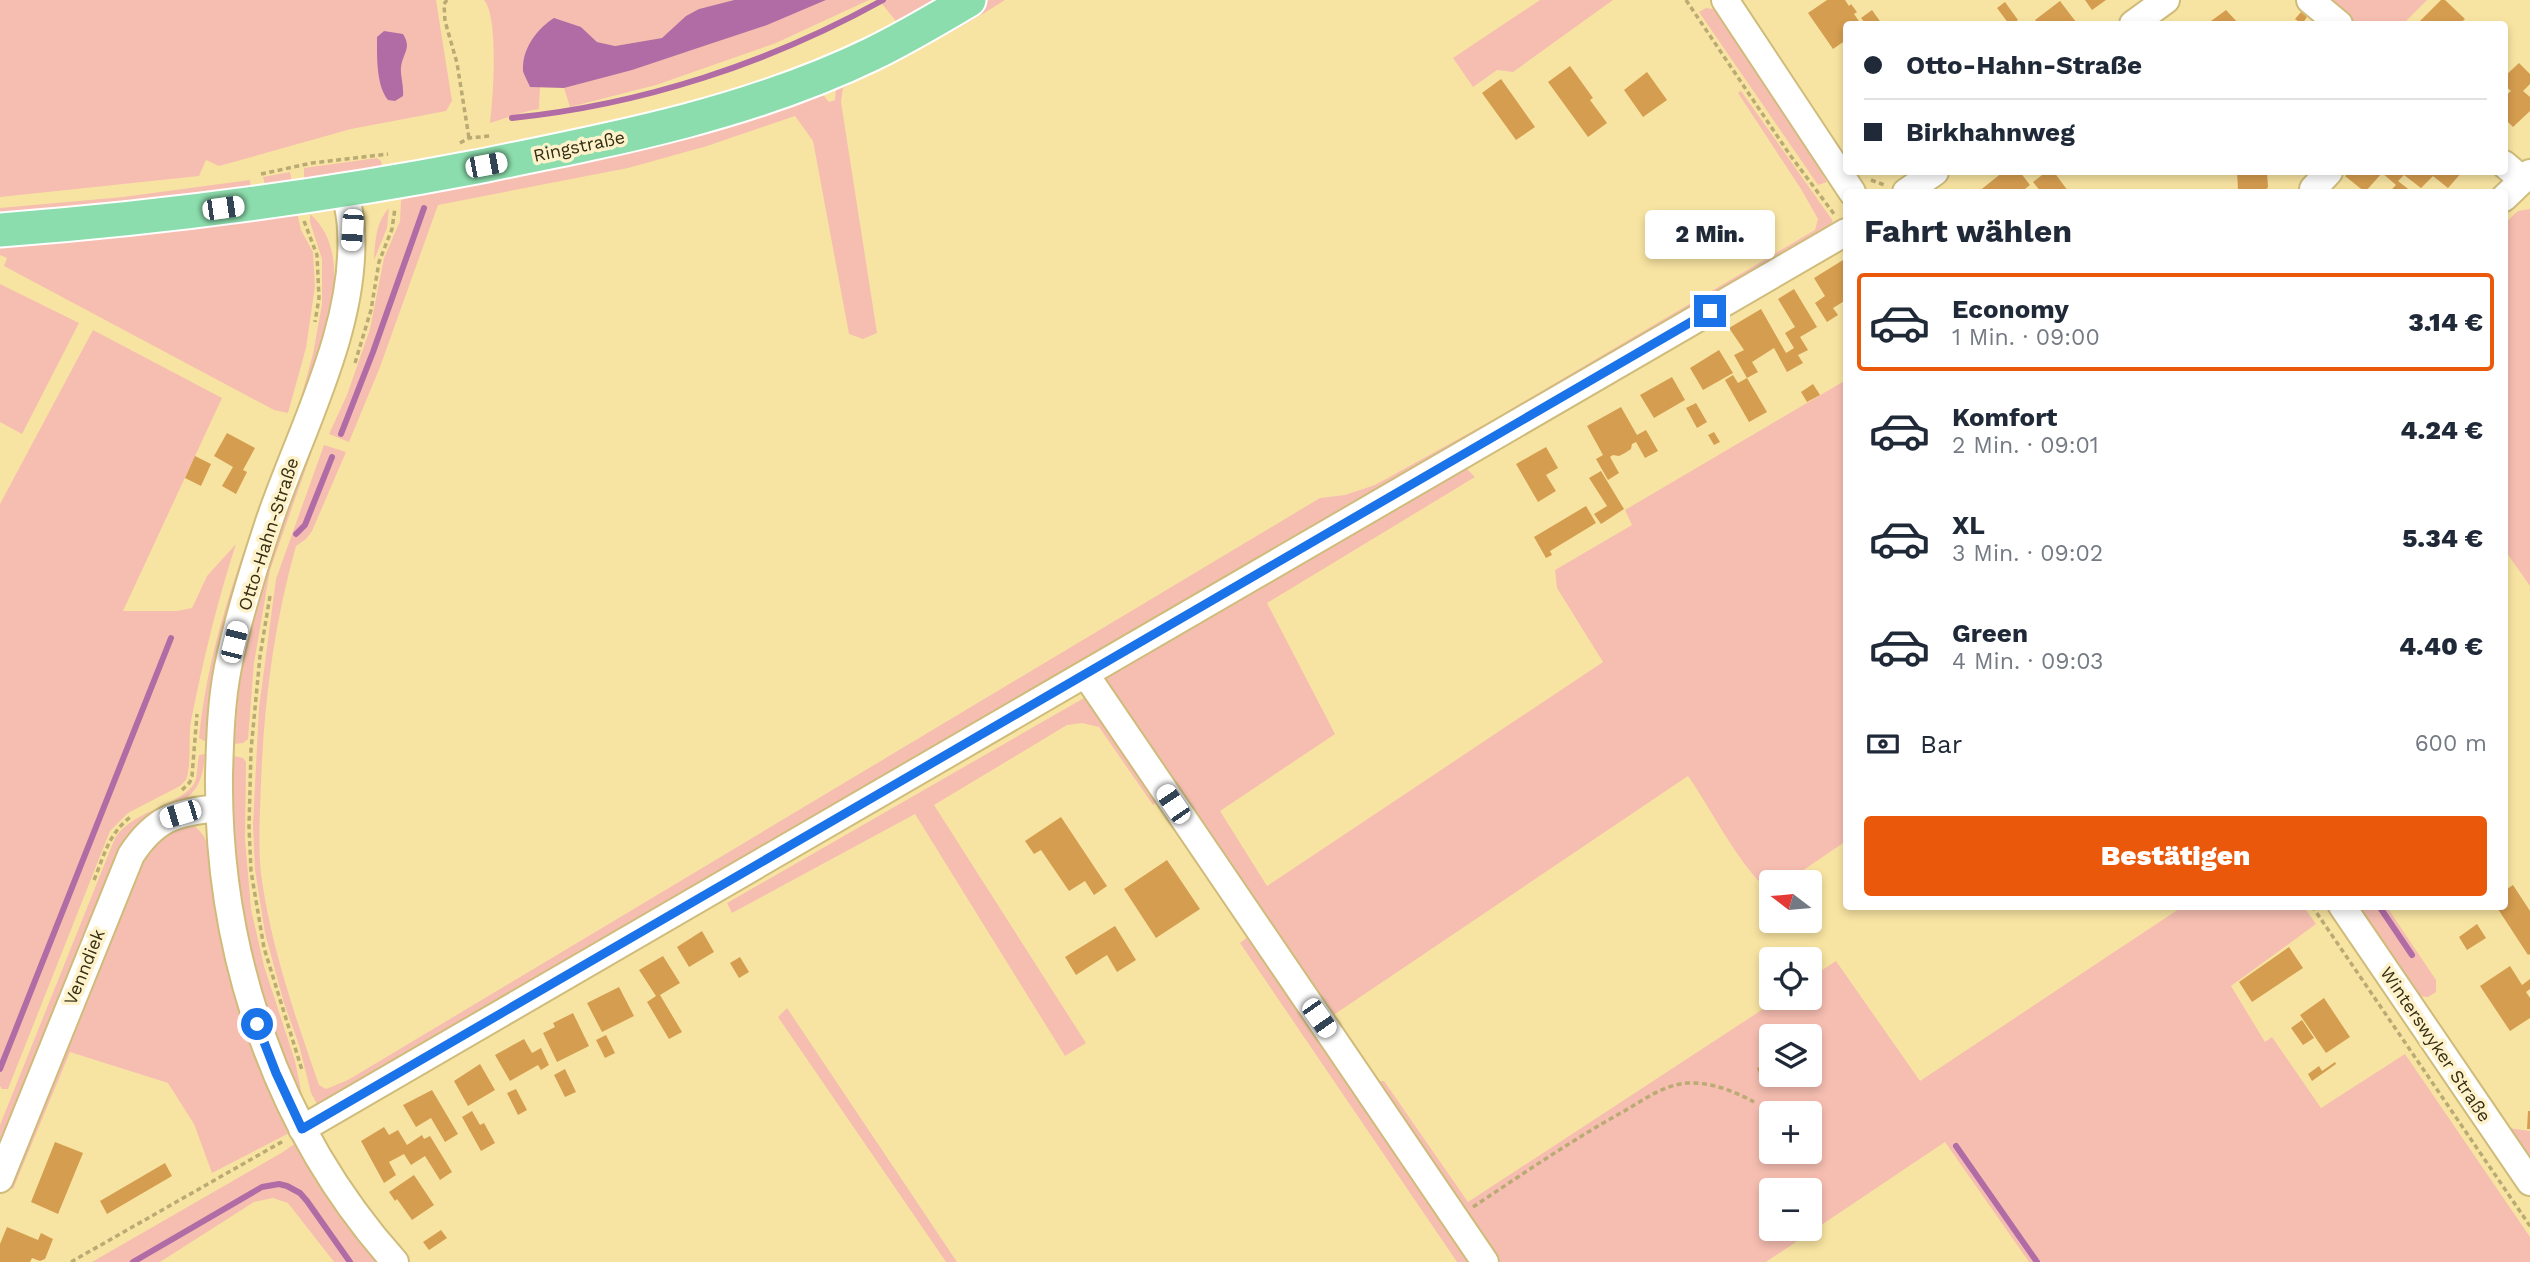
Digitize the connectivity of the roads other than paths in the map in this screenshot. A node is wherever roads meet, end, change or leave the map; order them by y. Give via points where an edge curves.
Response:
1 (969, 0) edge
2 (1725, 0) edge
3 (2166, 0) edge
4 (2310, 0) edge
5 (2137, 21) edge
6 (2335, 21) edge
7 (2519, 172) edge
8 (1931, 175) edge
9 (2326, 175) edge
10 (1850, 189) edge
11 (1910, 189) edge
12 (2313, 189) edge
13 (345, 190) junction
14 (2508, 191) edge
15 (1843, 226) edge
16 (0, 230) edge
17 (1086, 675) junction
18 (219, 808) junction
19 (2345, 910) edge
20 (302, 1129) junction
21 (0, 1179) edge
22 (2530, 1182) edge
23 (395, 1262) edge
24 (1485, 1262) edge

1 - 13 main road, Ringstraße via 871,55 736,106 642,133
2 - 10 street
3 - 5 street
4 - 6 street
7 - 14 street
8 - 11 street
9 - 12 street
13 - 16 main road, Ringstraße via 118,221
13 - 18 street, Otto-Hahn-Straße via 352,230 342,317 271,518 231,654 221,717
15 - 17 street
17 - 20 street
17 - 24 street
18 - 20 street, Otto-Hahn-Straße via 225,885 242,973 263,1041
18 - 21 street, Venndiek via 166,819 144,834 131,855
19 - 22 street, Winterswyker Straße
20 - 23 street, Otto-Hahn-Straße via 362,1223

